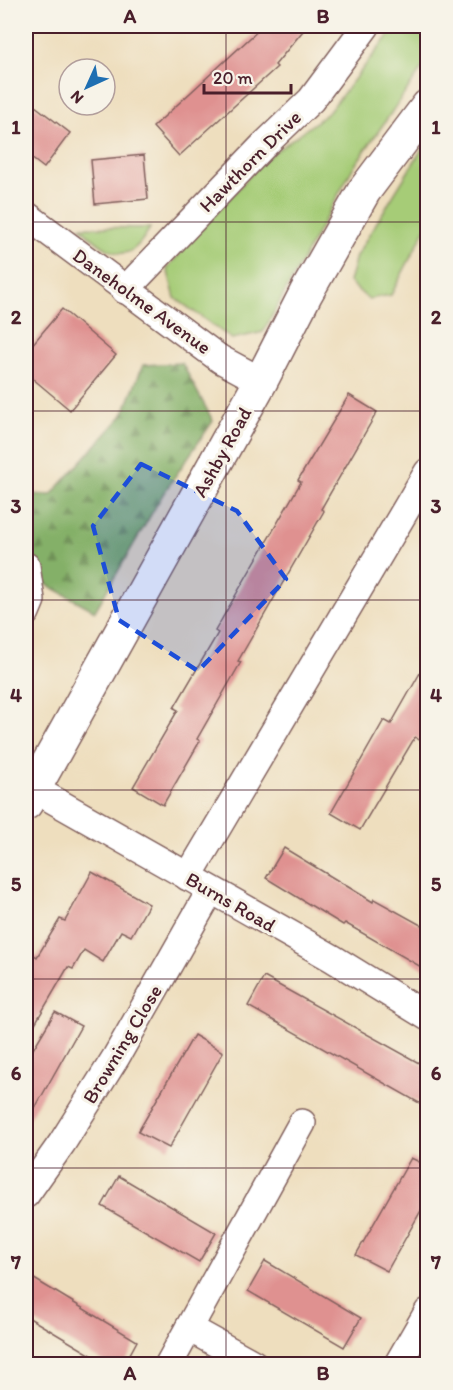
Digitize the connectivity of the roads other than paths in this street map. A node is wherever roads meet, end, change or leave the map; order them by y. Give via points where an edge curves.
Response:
1 (366, 26) edge
2 (428, 106) edge
3 (29, 226) edge
4 (125, 290) junction
5 (261, 381) junction
6 (428, 472) edge
7 (26, 566) edge
8 (26, 612) edge
9 (30, 796) edge
10 (200, 884) junction
11 (428, 1017) edge
12 (302, 1124) dead end
13 (26, 1194) edge
14 (428, 1312) edge
15 (189, 1328) junction
16 (168, 1365) edge
17 (254, 1365) edge
18 (398, 1365) edge

1 - 4 street, Hawthorn Drive via 310,100
2 - 5 street, Ashby Road via 364,190
3 - 4 street, Daneholme Avenue
4 - 5 street, Daneholme Avenue via 220,359
5 - 9 street, Ashby Road
6 - 10 street, Browning Close
7 - 8 street via 31,600
9 - 10 street, Burns Road
10 - 11 street, Burns Road
10 - 13 street, Browning Close via 116,1057
12 - 15 street
14 - 18 street
15 - 16 street
15 - 17 street

